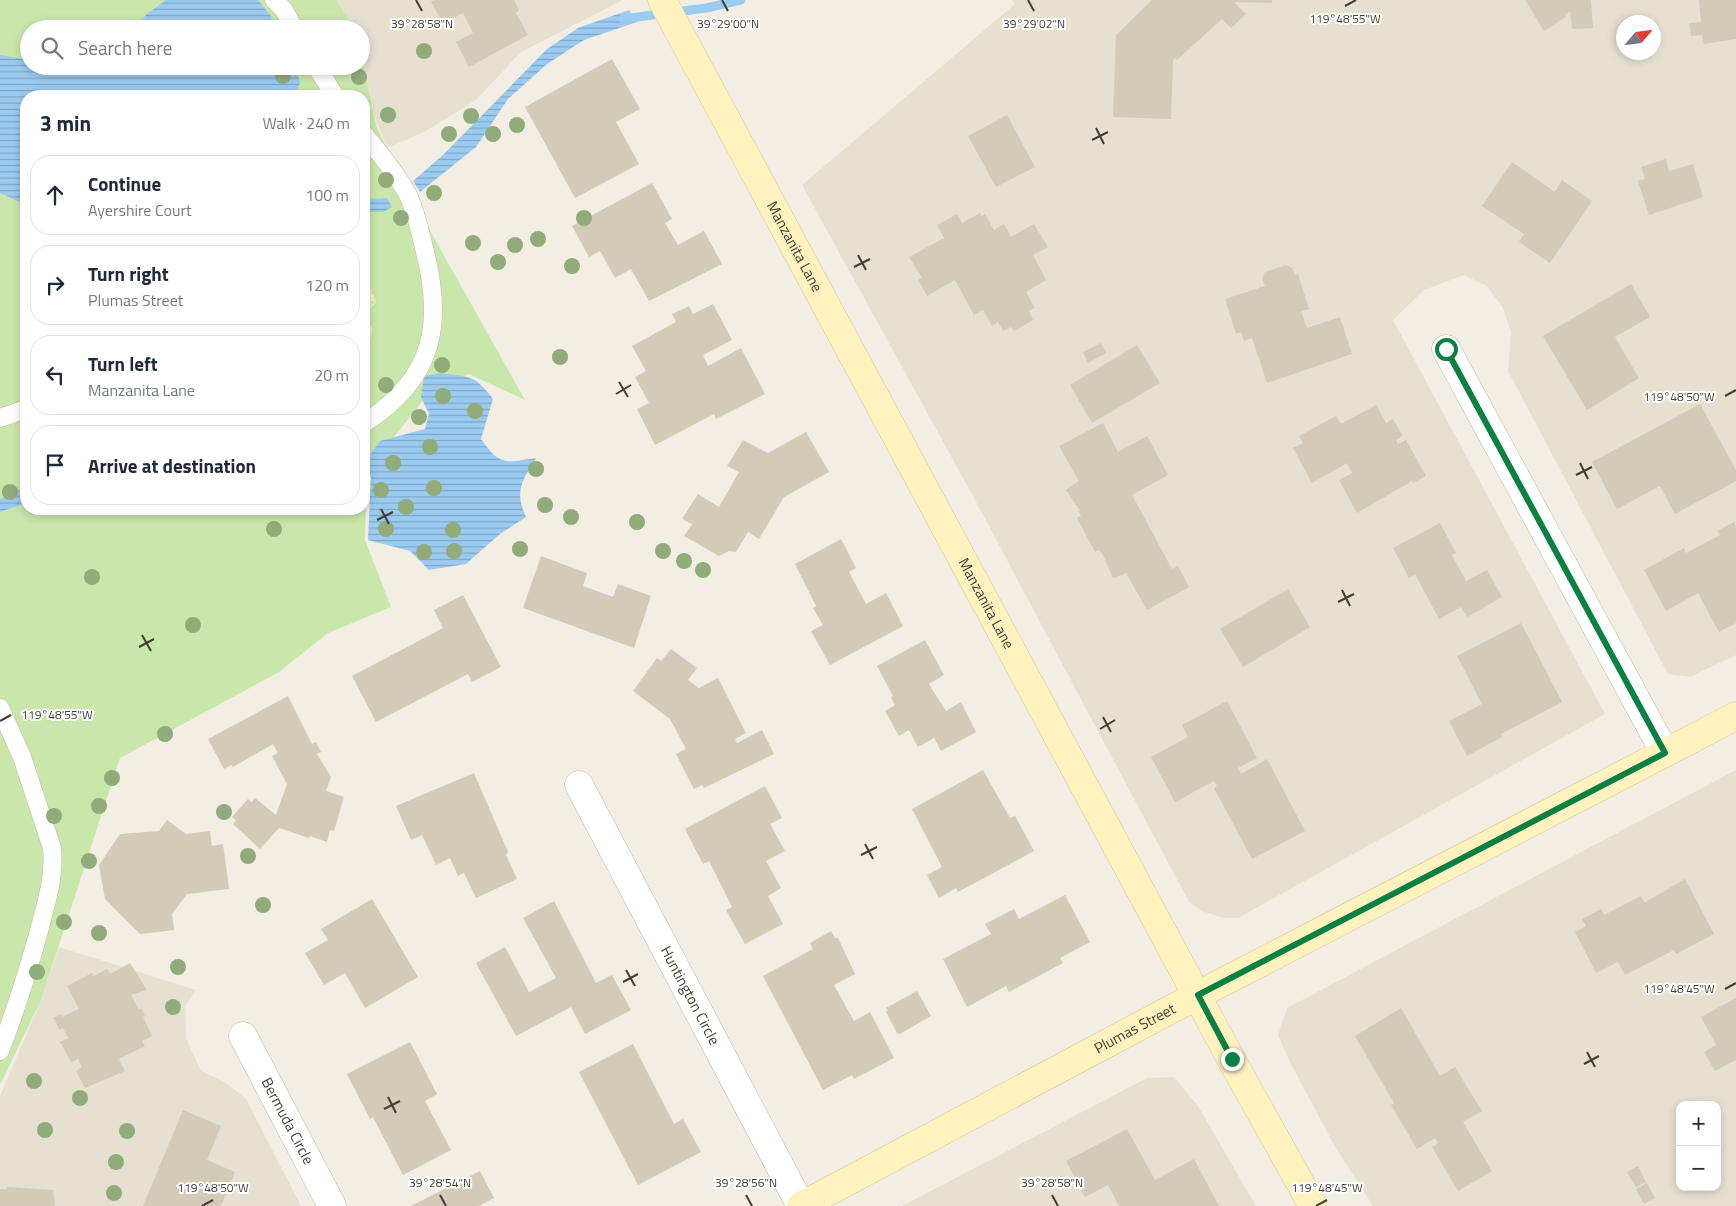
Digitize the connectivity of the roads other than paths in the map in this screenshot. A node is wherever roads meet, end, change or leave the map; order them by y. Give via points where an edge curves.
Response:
1 (274, 0) edge
2 (662, 0) edge
3 (289, 20) edge
4 (322, 75) edge
5 (331, 90) edge
6 (370, 142) edge
7 (1446, 349) dead end
8 (20, 410) edge
9 (0, 418) edge
10 (370, 418) edge
11 (0, 708) edge
12 (1736, 716) edge
13 (1665, 753) junction
14 (579, 785) dead end
15 (1198, 995) junction
16 (243, 1036) dead end
17 (0, 1051) edge
18 (332, 1206) edge
19 (800, 1206) edge
20 (1313, 1206) edge

1 - 3 lane
2 - 15 street, Manzanita Lane
4 - 5 lane
6 - 10 lane via 408,195 427,260 434,310 428,352 418,371 393,401
7 - 13 street
8 - 9 lane
11 - 17 lane via 22,757 52,848 53,863 52,880 36,943
12 - 13 street, Plumas Street
13 - 15 street, Plumas Street
14 - 19 street, Huntington Circle
15 - 19 street, Plumas Street
15 - 20 street, Manzanita Lane
16 - 18 street, Bermuda Circle

